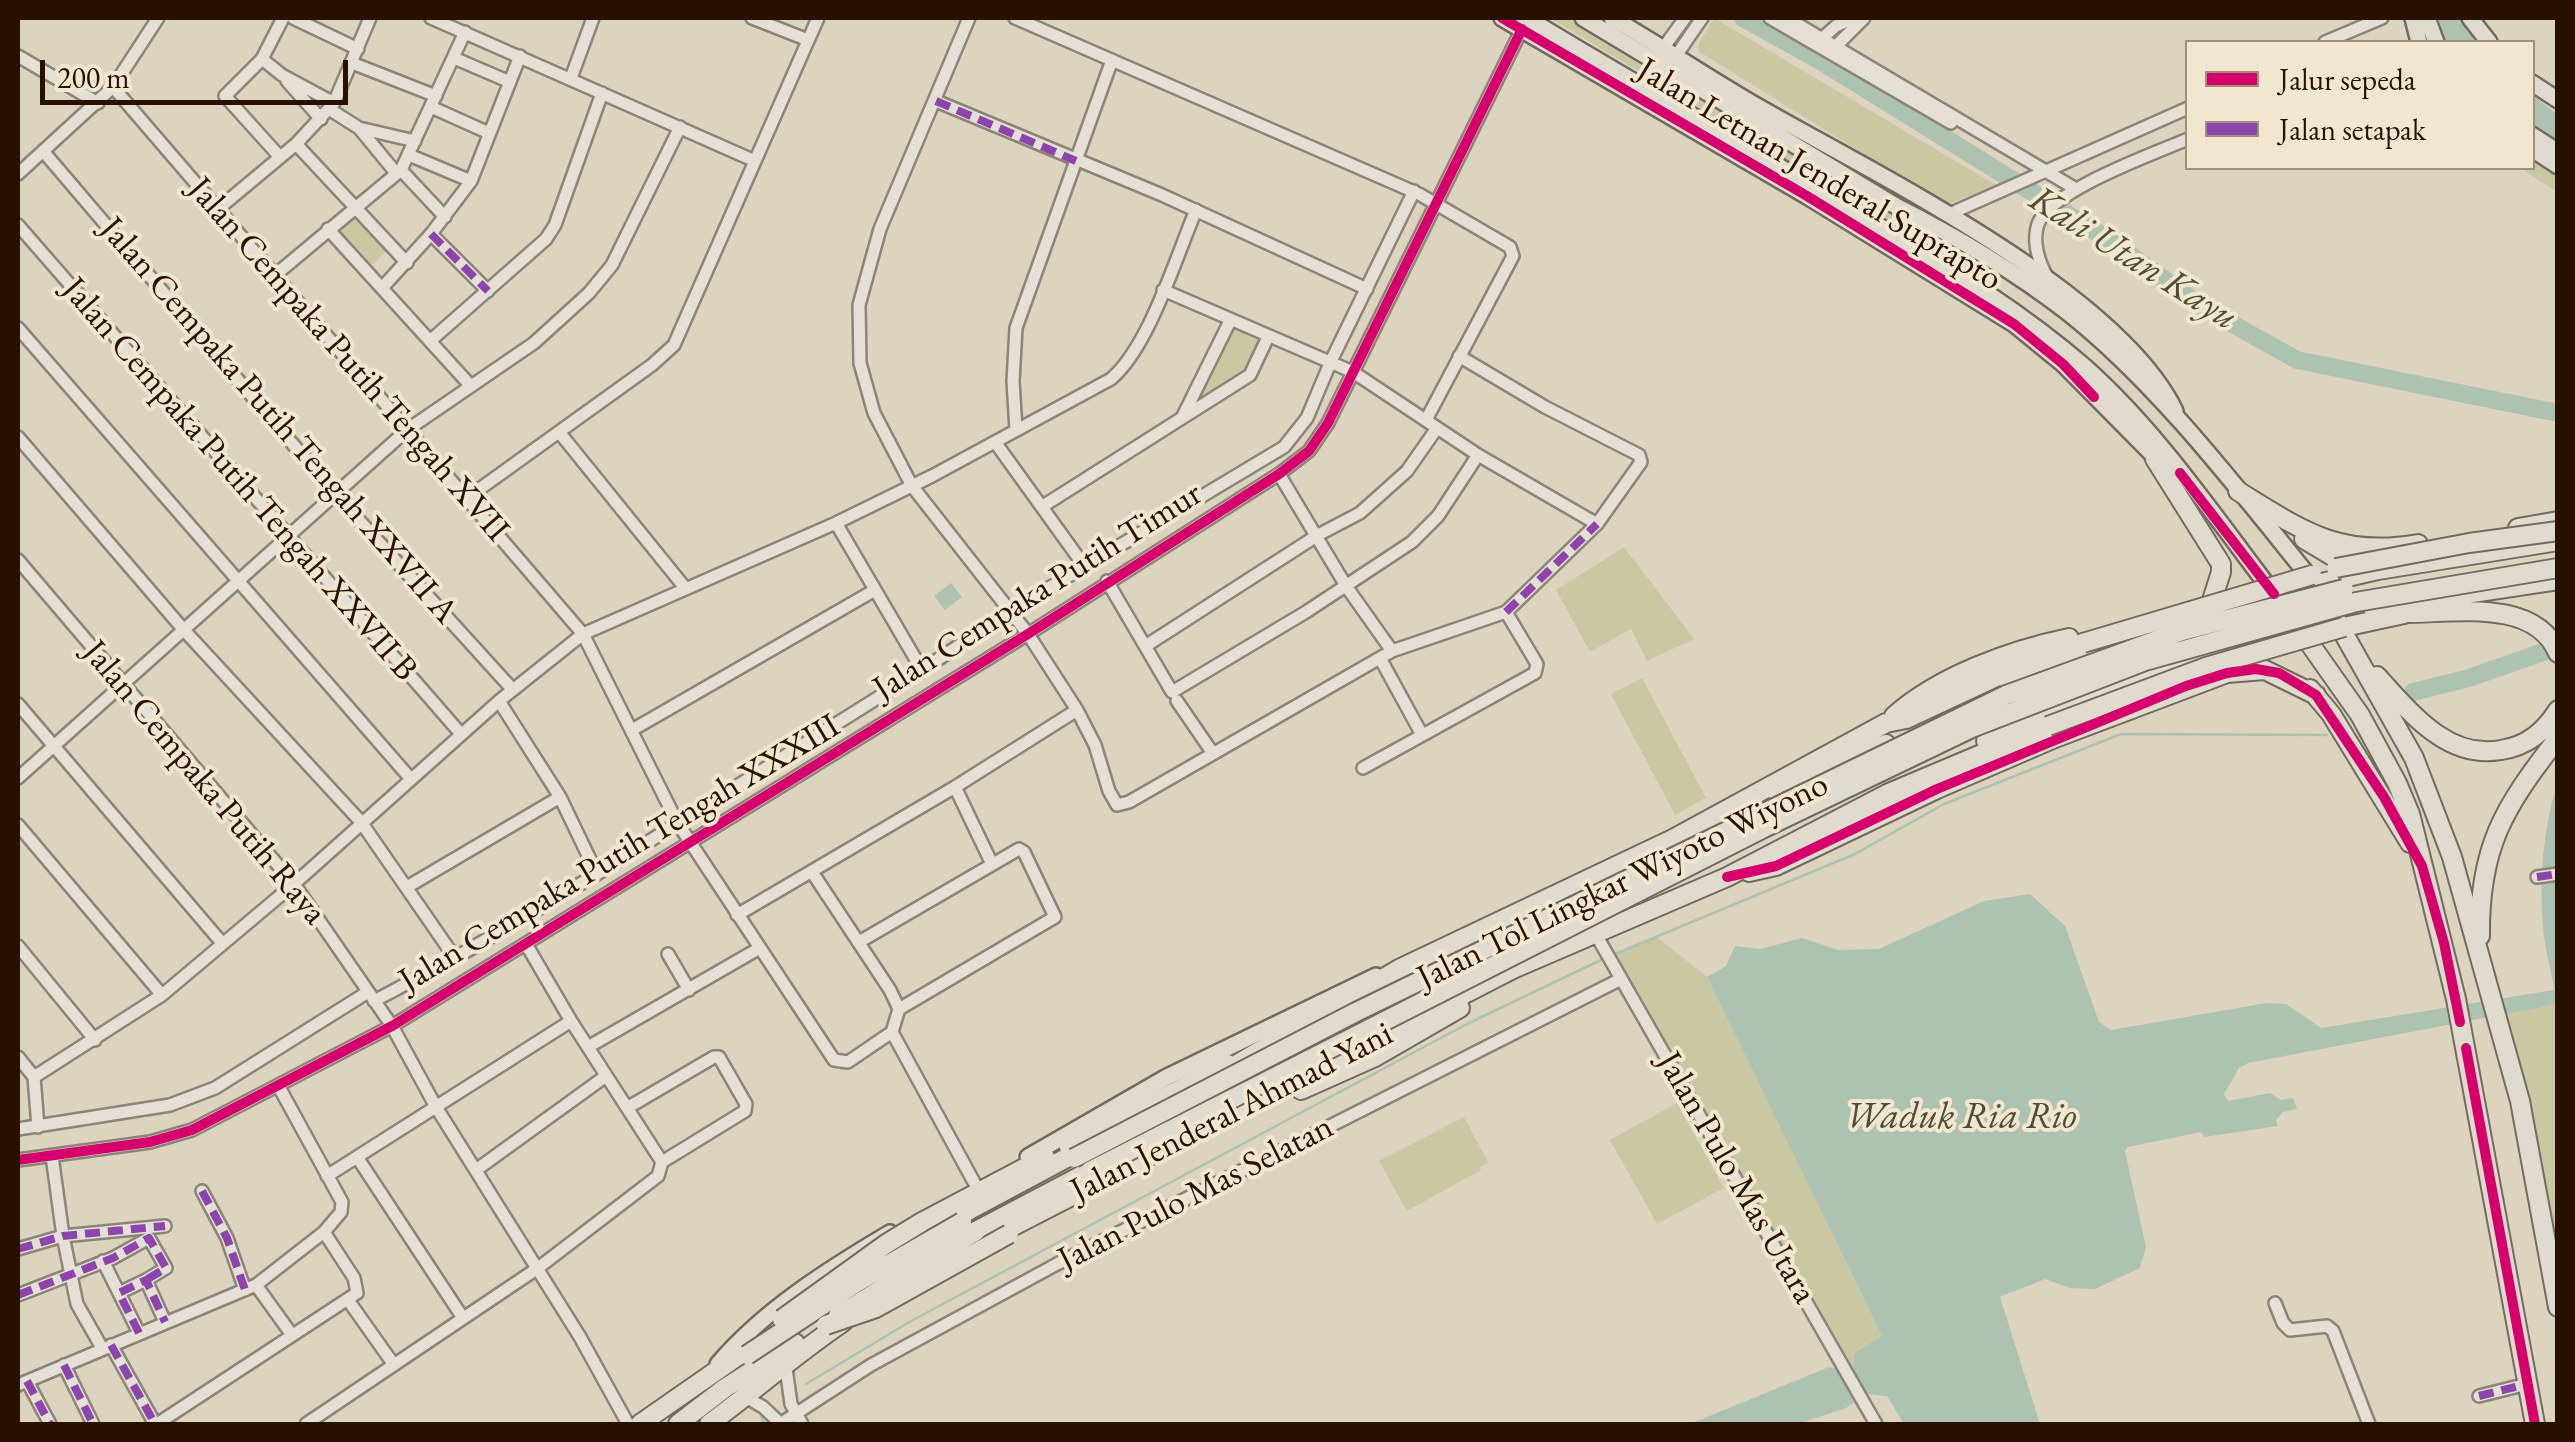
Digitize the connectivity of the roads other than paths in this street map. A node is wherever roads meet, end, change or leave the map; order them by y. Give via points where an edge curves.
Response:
1 (158, 18) edge
2 (282, 18) edge
3 (292, 18) edge
4 (370, 18) edge
5 (431, 18) edge
6 (592, 18) edge
7 (752, 18) edge
8 (818, 18) edge
9 (969, 18) edge
10 (1015, 18) edge
11 (1502, 18) edge
12 (1584, 18) edge
13 (1612, 18) edge
14 (1685, 18) edge
15 (1702, 18) edge
16 (1770, 18) edge
17 (1787, 18) edge
18 (1823, 18) edge
19 (1852, 18) edge
20 (1864, 18) edge
21 (2382, 18) edge
22 (2470, 18) edge
23 (1525, 23) edge
24 (1836, 26) junction
25 (465, 32) junction
26 (808, 40) junction
27 (2334, 40) edge
28 (2487, 40) edge
29 (1818, 41) junction
30 (358, 49) junction
31 (1832, 50) junction
32 (1670, 52) junction
33 (18, 56) edge
34 (520, 56) junction
35 (262, 58) junction
36 (454, 58) junction
37 (1112, 60) junction
38 (352, 64) junction
39 (282, 74) junction
40 (570, 78) junction
41 (510, 82) junction
42 (2535, 85) edge
43 (113, 87) junction
44 (602, 93) junction
45 (1664, 98) junction
46 (2558, 100) edge
47 (936, 101) junction
48 (433, 102) junction
49 (98, 103) junction
50 (2185, 109) edge
51 (328, 110) junction
52 (1675, 120) junction
53 (680, 127) junction
54 (360, 128) junction
55 (489, 133) junction
56 (2535, 136) edge
57 (415, 140) junction
58 (2185, 140) edge
59 (296, 144) junction
60 (43, 152) junction
61 (2535, 152) edge
62 (2558, 152) edge
63 (409, 155) junction
64 (280, 157) junction
65 (756, 161) junction
66 (1076, 161) junction
67 (2558, 166) edge
68 (398, 172) junction
69 (2045, 173) junction
70 (18, 174) edge
71 (471, 181) junction
72 (2071, 191) junction
73 (1426, 197) junction
74 (354, 208) junction
75 (218, 209) junction
76 (1196, 210) junction
77 (1947, 215) junction
78 (445, 217) junction
79 (18, 225) edge
80 (328, 229) junction
81 (431, 234) junction
82 (407, 263) junction
83 (274, 276) junction
84 (2049, 281) junction
85 (382, 288) junction
86 (1367, 289) junction
87 (1163, 290) junction
88 (488, 291) junction
89 (1230, 321) junction
90 (18, 328) edge
91 (1268, 336) junction
92 (430, 341) junction
93 (1459, 356) junction
94 (1342, 366) junction
95 (469, 384) junction
96 (1182, 417) junction
97 (1426, 420) junction
98 (1437, 428) junction
99 (2184, 428) junction
100 (407, 430) junction
101 (1016, 430) junction
102 (560, 432) junction
103 (18, 437) edge
104 (995, 442) junction
105 (1478, 455) junction
106 (2155, 459) junction
107 (2180, 473) junction
108 (1279, 474) junction
109 (912, 486) junction
110 (2238, 491) junction
111 (337, 496) junction
112 (467, 498) junction
113 (1043, 506) junction
114 (2273, 512) junction
115 (2558, 521) edge
116 (836, 523) junction
117 (1597, 524) junction
118 (2558, 531) edge
119 (1318, 535) junction
120 (288, 537) junction
121 (2558, 542) edge
122 (2558, 554) edge
123 (18, 560) edge
124 (1085, 567) junction
125 (2558, 568) edge
126 (2378, 570) junction
127 (2314, 579) junction
128 (239, 580) junction
129 (2558, 580) edge
130 (1107, 581) junction
131 (1346, 586) junction
132 (686, 589) junction
133 (874, 590) junction
134 (2558, 590) edge
135 (2274, 594) junction
136 (2304, 604) junction
137 (1506, 612) junction
138 (2208, 613) junction
139 (2406, 613) junction
140 (1013, 614) junction
141 (2339, 621) junction
142 (2296, 625) junction
143 (2161, 626) junction
144 (183, 629) junction
145 (2103, 630) junction
146 (1026, 632) junction
147 (584, 634) junction
148 (2138, 635) junction
149 (1146, 645) junction
150 (2222, 648) junction
151 (1386, 654) junction
152 (2558, 654) edge
153 (922, 670) junction
154 (123, 685) junction
155 (514, 690) junction
156 (2316, 695) junction
157 (1175, 697) junction
158 (499, 701) junction
159 (2388, 702) junction
160 (18, 704) edge
161 (1077, 710) junction
162 (2558, 710) edge
163 (1886, 723) junction
164 (632, 730) junction
165 (461, 734) junction
166 (1422, 734) junction
167 (2558, 738) edge
168 (54, 746) junction
169 (1212, 752) junction
170 (1363, 768) dead end
171 (18, 778) edge
172 (410, 778) junction
173 (955, 787) junction
174 (1889, 792) junction
175 (1756, 795) junction
176 (560, 797) junction
177 (360, 822) junction
178 (18, 825) edge
179 (683, 832) junction
180 (992, 864) junction
181 (2422, 866) junction
182 (812, 872) junction
183 (597, 874) junction
184 (2558, 874) edge
185 (2539, 876) dead end
186 (1727, 877) junction
187 (294, 884) junction
188 (407, 887) junction
189 (737, 915) junction
190 (1597, 937) junction
191 (858, 942) junction
192 (222, 943) junction
193 (526, 944) junction
194 (18, 946) edge
195 (758, 949) junction
196 (668, 954) dead end
197 (456, 958) junction
198 (1528, 965) junction
199 (2485, 971) junction
200 (1387, 973) junction
201 (1620, 978) junction
202 (688, 990) junction
203 (162, 995) junction
204 (373, 999) junction
205 (899, 1009) junction
206 (571, 1021) junction
207 (391, 1024) junction
208 (892, 1032) junction
209 (96, 1040) junction
210 (588, 1047) junction
211 (18, 1057) edge
212 (606, 1076) junction
213 (34, 1077) junction
214 (279, 1087) junction
215 (436, 1107) junction
216 (628, 1108) junction
217 (38, 1127) junction
218 (18, 1129) edge
219 (52, 1156) junction
220 (356, 1157) junction
221 (18, 1160) edge
222 (662, 1162) junction
223 (476, 1170) junction
224 (326, 1176) junction
225 (975, 1184) junction
226 (202, 1191) dead end
227 (165, 1226) dead end
228 (324, 1232) junction
229 (147, 1233) junction
230 (63, 1236) junction
231 (906, 1246) junction
232 (18, 1249) edge
233 (103, 1262) junction
234 (538, 1268) junction
235 (922, 1274) junction
236 (70, 1276) junction
237 (851, 1278) junction
238 (146, 1280) junction
239 (251, 1287) junction
240 (119, 1293) junction
241 (18, 1295) edge
242 (348, 1300) junction
243 (2276, 1303) dead end
244 (870, 1304) junction
245 (2558, 1307) edge
246 (462, 1318) junction
247 (165, 1322) junction
248 (826, 1326) junction
249 (139, 1333) junction
250 (292, 1336) junction
251 (106, 1347) junction
252 (747, 1355) junction
253 (786, 1361) junction
254 (64, 1365) junction
255 (394, 1365) junction
256 (705, 1379) junction
257 (22, 1383) edge
258 (2527, 1384) junction
259 (746, 1396) junction
260 (2479, 1396) dead end
261 (796, 1414) edge
262 (1874, 1421) edge
263 (779, 1423) edge
264 (50, 1424) edge
265 (93, 1424) edge
266 (156, 1424) edge
267 (306, 1424) edge
268 (628, 1424) edge
269 (640, 1424) edge
270 (656, 1424) edge
271 (678, 1424) edge
272 (709, 1424) edge
273 (2369, 1424) edge
274 (2535, 1424) edge

1 - 43 street
2 - 35 street
3 - 30 street
4 - 30 street
5 - 25 street
6 - 40 street
7 - 26 street
8 - 26 street
9 - 47 street
10 - 37 street
11 - 23 main road, Jalan Letnan Jenderal Suprapto
12 - 99 main road, Jalan Letnan Jenderal Suprapto via 2028,284 2097,338
13 - 32 main road, Jalan Letnan Jenderal Suprapto
14 - 32 street
15 - 32 street
16 - 29 street
17 - 29 street
18 - 24 street
19 - 24 street
20 - 31 street
21 - 27 street
22 - 28 main road
23 - 45 main road, Jalan Letnan Jenderal Suprapto
23 - 52 main road, Jalan Letnan Jenderal Suprapto
23 - 73 street, Jalan Cempaka Putih Timur
24 - 29 street
25 - 34 street
25 - 36 street
26 - 65 street
29 - 31 street
30 - 38 street
31 - 69 street
32 - 77 main road, Jalan Letnan Jenderal Suprapto
33 - 49 street
34 - 40 street
34 - 41 street
35 - 39 street
35 - 64 street via 225,96
36 - 41 street
36 - 48 street
37 - 66 street
37 - 73 street
38 - 48 street
38 - 51 street
39 - 51 street
39 - 51 street
40 - 44 street
41 - 55 street
42 - 46 main road
43 - 49 street
43 - 75 street, Jalan Cempaka Putih Tengah XVII
44 - 53 street
44 - 88 street via 555,225
45 - 52 main road
45 - 107 main road, Jalan Letnan Jenderal Suprapto via 2030,323 2088,370
47 - 66 street
47 - 109 street via 889,204 859,305 860,363 874,413
48 - 55 street
48 - 57 street
49 - 60 street
50 - 69 street
51 - 54 street
51 - 59 street
52 - 106 main road, Jalan Letnan Jenderal Suprapto via 2014,324
53 - 65 street
53 - 95 street via 612,265 534,344
54 - 57 street
54 - 68 street
55 - 71 street
56 - 62 main road
57 - 63 street
58 - 72 street
59 - 64 street
59 - 74 street
60 - 70 street
60 - 111 street, Jalan Cempaka Putih Tengah XXVII A
61 - 67 main road
63 - 68 street
63 - 71 street
64 - 75 street
65 - 102 street via 674,345
66 - 76 street
66 - 101 street via 1016,328
68 - 74 street
68 - 78 street
69 - 72 street
69 - 77 street
71 - 78 street
72 - 84 street via 2038,224 2036,244
73 - 86 street, Jalan Cempaka Putih Tengah XXXIII
73 - 93 street via 1514,254
73 - 94 street, Jalan Cempaka Putih Timur
74 - 80 street
74 - 82 street
75 - 83 street, Jalan Cempaka Putih Tengah XVII
76 - 86 street
76 - 87 street
77 - 84 main road, Jalan Letnan Jenderal Suprapto
78 - 81 street
79 - 120 street, Jalan Cempaka Putih Tengah XXVII B
80 - 83 street
80 - 85 street
81 - 82 street
81 - 88 street
82 - 85 street
83 - 100 street, Jalan Cempaka Putih Tengah XVII
84 - 99 main road, Jalan Letnan Jenderal Suprapto via 2142,362
85 - 92 street
86 - 94 street, Jalan Cempaka Putih Tengah XXXIII
87 - 89 street
87 - 101 street via 1123,369
88 - 92 street
89 - 91 street
89 - 96 street
90 - 128 street
91 - 94 street
91 - 96 street via 1250,374
92 - 95 street
93 - 97 street
93 - 117 street via 1638,455 1641,462
94 - 97 street
94 - 108 street, Jalan Cempaka Putih Timur via 1328,424 1309,451
94 - 124 street, Jalan Cempaka Putih Tengah XXXIII via 1284,447
95 - 100 street
96 - 113 street
97 - 98 street
98 - 105 street
98 - 119 street via 1381,496
99 - 110 main road, Jalan Letnan Jenderal Suprapto
100 - 111 street
100 - 112 street, Jalan Cempaka Putih Tengah XVII
101 - 104 street
102 - 112 street
102 - 132 street
103 - 144 street
104 - 109 street
104 - 113 street
105 - 117 street
105 - 131 street via 1423,532
106 - 107 main road, Jalan Letnan Jenderal Suprapto
106 - 138 highway via 2221,564
107 - 135 main road, Jalan Letnan Jenderal Suprapto
108 - 119 street
108 - 130 street, Jalan Cempaka Putih Timur
109 - 116 street
109 - 140 street
110 - 114 highway
110 - 127 main road, Jalan Letnan Jenderal Suprapto
111 - 120 street
111 - 155 street, Jalan Cempaka Putih Tengah XXVII A
112 - 147 street, Jalan Cempaka Putih Tengah XVII
113 - 124 street
114 - 115 highway via 2327,540 2373,550
114 - 126 highway via 2323,552
116 - 132 street
116 - 133 street
117 - 137 street
118 - 127 highway, bridge via 2469,543
119 - 131 street
119 - 149 street
120 - 128 street
120 - 165 street, Jalan Cempaka Putih Tengah XXVII B
121 - 126 highway
122 - 252 highway, Jalan Tol Lingkar Wiyoto Wiyono, bridge via 2385,580 2266,608 2182,631 2006,696 1144,1121 880,1268
123 - 154 street, Jalan Cempaka Putih Raya
124 - 140 street, Jalan Cempaka Putih Tengah XXXIII
125 - 248 highway, Jalan Tol Lingkar Wiyoto Wiyono, bridge via 2356,602 2146,661 1974,727 1041,1197
126 - 127 highway
127 - 135 highway, Jalan Jenderal Ahmad Yani
127 - 136 highway
127 - 141 highway
127 - 163 highway, Jalan Jenderal Ahmad Yani, bridge via 2184,610 2028,662 1906,720
128 - 144 street
128 - 172 street
129 - 141 highway
130 - 146 street, Jalan Cempaka Putih Timur
130 - 149 street
131 - 151 street
131 - 157 street
132 - 147 street
133 - 153 street
133 - 164 street
134 - 139 highway
135 - 136 highway
135 - 138 highway, Jalan Jenderal Ahmad Yani
135 - 142 highway
136 - 141 highway
136 - 142 highway
137 - 151 street
137 - 166 street via 1538,664 1535,673
138 - 143 highway, Jalan Jenderal Ahmad Yani
139 - 141 highway
139 - 152 highway via 2482,612 2526,620 2551,638
140 - 146 street
140 - 153 street, Jalan Cempaka Putih Tengah XXXIII
141 - 142 highway, Jalan Jenderal Ahmad Yani
141 - 159 highway
141 - 174 highway, Jalan Jenderal Ahmad Yani, bridge via 2048,726
142 - 150 highway, Jalan Jenderal Ahmad Yani
142 - 181 highway via 2364,721 2406,805
143 - 145 highway via 2145,618
143 - 148 highway, Jalan Jenderal Ahmad Yani
144 - 154 street
144 - 177 street
145 - 148 highway
145 - 163 highway via 2027,646 1977,667
146 - 161 street
146 - 179 street, Jalan Cempaka Putih Timur
147 - 155 street
147 - 164 street, Jalan Cempaka Putih Tengah XVII
148 - 175 highway, Jalan Jenderal Ahmad Yani via 2041,672 1770,798
149 - 157 street
150 - 156 highway via 2272,658
150 - 174 highway, Jalan Jenderal Ahmad Yani via 2042,711
151 - 166 street
151 - 169 street
153 - 179 street, Jalan Cempaka Putih Tengah XXXIII
154 - 168 street
154 - 187 street, Jalan Cempaka Putih Raya
155 - 158 street
156 - 181 highway
156 - 186 highway via 2265,670 2228,673 2055,738 1776,866
157 - 169 street
158 - 165 street
158 - 176 street
159 - 162 highway via 2445,742 2476,752 2516,748
159 - 199 highway via 2452,857
160 - 168 street
161 - 169 street via 1120,805
161 - 173 street
163 - 175 highway, Jalan Jenderal Ahmad Yani
164 - 179 street, Jalan Cempaka Putih Tengah XVII
165 - 172 street
166 - 170 street
167 - 199 highway via 2493,834 2481,888
168 - 171 street
168 - 192 street
172 - 177 street
173 - 180 street
173 - 182 street
174 - 186 highway, Jalan Jenderal Ahmad Yani
175 - 200 highway, Jalan Jenderal Ahmad Yani
176 - 183 street
176 - 188 street
177 - 187 street
177 - 188 street
178 - 203 street
179 - 183 street, Jalan Cempaka Putih Tengah XXXIII
179 - 189 street, Jalan Cempaka Putih Tengah XVII
179 - 193 street, Jalan Cempaka Putih Timur
180 - 191 street
180 - 205 street via 1024,852 1055,919
181 - 258 highway via 2456,999
182 - 189 street
182 - 191 street
183 - 197 street, Jalan Cempaka Putih Tengah XXXIII
184 - 185 street
186 - 190 highway, Jalan Jenderal Ahmad Yani
187 - 192 street
187 - 204 street, Jalan Cempaka Putih Raya
188 - 197 street
189 - 195 street, Jalan Cempaka Putih Tengah XVII
190 - 198 highway, Jalan Jenderal Ahmad Yani
190 - 201 street, Jalan Pulo Mas Utara
191 - 205 street
192 - 203 street
193 - 206 street
193 - 207 street, Jalan Cempaka Putih Timur
194 - 209 street
195 - 202 street
195 - 208 street, Jalan Cempaka Putih Tengah XVII via 834,1060 848,1062
196 - 202 street
197 - 204 street, Jalan Cempaka Putih Tengah XXXIII
198 - 235 highway, Jalan Jenderal Ahmad Yani
198 - 248 highway, bridge via 1385,1051 1009,1234 876,1308
199 - 245 highway via 2523,1113
200 - 225 main road, Jalan Jenderal Ahmad Yani via 1167,1077
200 - 231 highway, Jalan Jenderal Ahmad Yani via 1199,1088
200 - 252 highway, bridge via 1212,1074 991,1183 886,1244 766,1332
201 - 261 street, Jalan Pulo Mas Selatan via 1057,1264 871,1365
201 - 262 street, Jalan Pulo Mas Utara
202 - 210 street
203 - 209 street
204 - 207 street, Jalan Cempaka Putih Raya
204 - 217 street, Jalan Cempaka Putih Tengah XXXIII via 215,1088 170,1105
205 - 208 street
206 - 210 street
206 - 215 street
207 - 214 street, Jalan Cempaka Putih Timur
207 - 215 street, Jalan Cempaka Putih Raya
208 - 225 street
209 - 213 street
210 - 212 street
211 - 213 street
212 - 216 street
212 - 223 street
213 - 217 street
214 - 219 street, Jalan Cempaka Putih Timur via 192,1130
214 - 224 street
215 - 220 street
215 - 223 street, Jalan Cempaka Putih Raya
216 - 222 street
216 - 222 street via 717,1056 745,1111
217 - 218 street, Jalan Cempaka Putih Tengah XXXIII
219 - 221 street, Jalan Cempaka Putih Timur
219 - 230 street
220 - 224 street
220 - 246 street
222 - 234 street via 654,1181
223 - 234 street, Jalan Cempaka Putih Raya
224 - 228 street via 343,1207
225 - 256 main road, Jalan Jenderal Ahmad Yani via 848,1258 737,1343
226 - 239 street
227 - 229 street
228 - 239 street
228 - 242 street via 357,1284
229 - 230 street
229 - 233 street
229 - 238 street via 166,1268
230 - 232 street
230 - 236 street
231 - 235 highway
231 - 237 highway, Jalan Jenderal Ahmad Yani
233 - 236 street
233 - 240 street
234 - 246 street
234 - 268 street, Jalan Cempaka Putih Raya
235 - 244 highway, Jalan Jenderal Ahmad Yani
236 - 241 street
236 - 251 street via 77,1304
237 - 244 highway
237 - 256 highway, Jalan Jenderal Ahmad Yani
238 - 240 street
238 - 247 street
239 - 247 street
239 - 250 street
240 - 249 street
242 - 250 street
242 - 255 street
243 - 273 street via 2290,1330 2333,1330
244 - 253 highway, Jalan Jenderal Ahmad Yani
246 - 255 street
247 - 249 street
248 - 271 highway
249 - 251 street
250 - 266 street
251 - 254 street
251 - 266 street
252 - 270 highway
253 - 259 highway, Jalan Jenderal Ahmad Yani
253 - 261 street
254 - 257 street
254 - 265 street
255 - 267 street
256 - 269 highway, Jalan Jenderal Ahmad Yani
257 - 264 street
258 - 260 street
258 - 274 highway
259 - 263 street
259 - 272 highway, Jalan Jenderal Ahmad Yani
261 - 263 street, Jalan Pulo Mas Selatan

